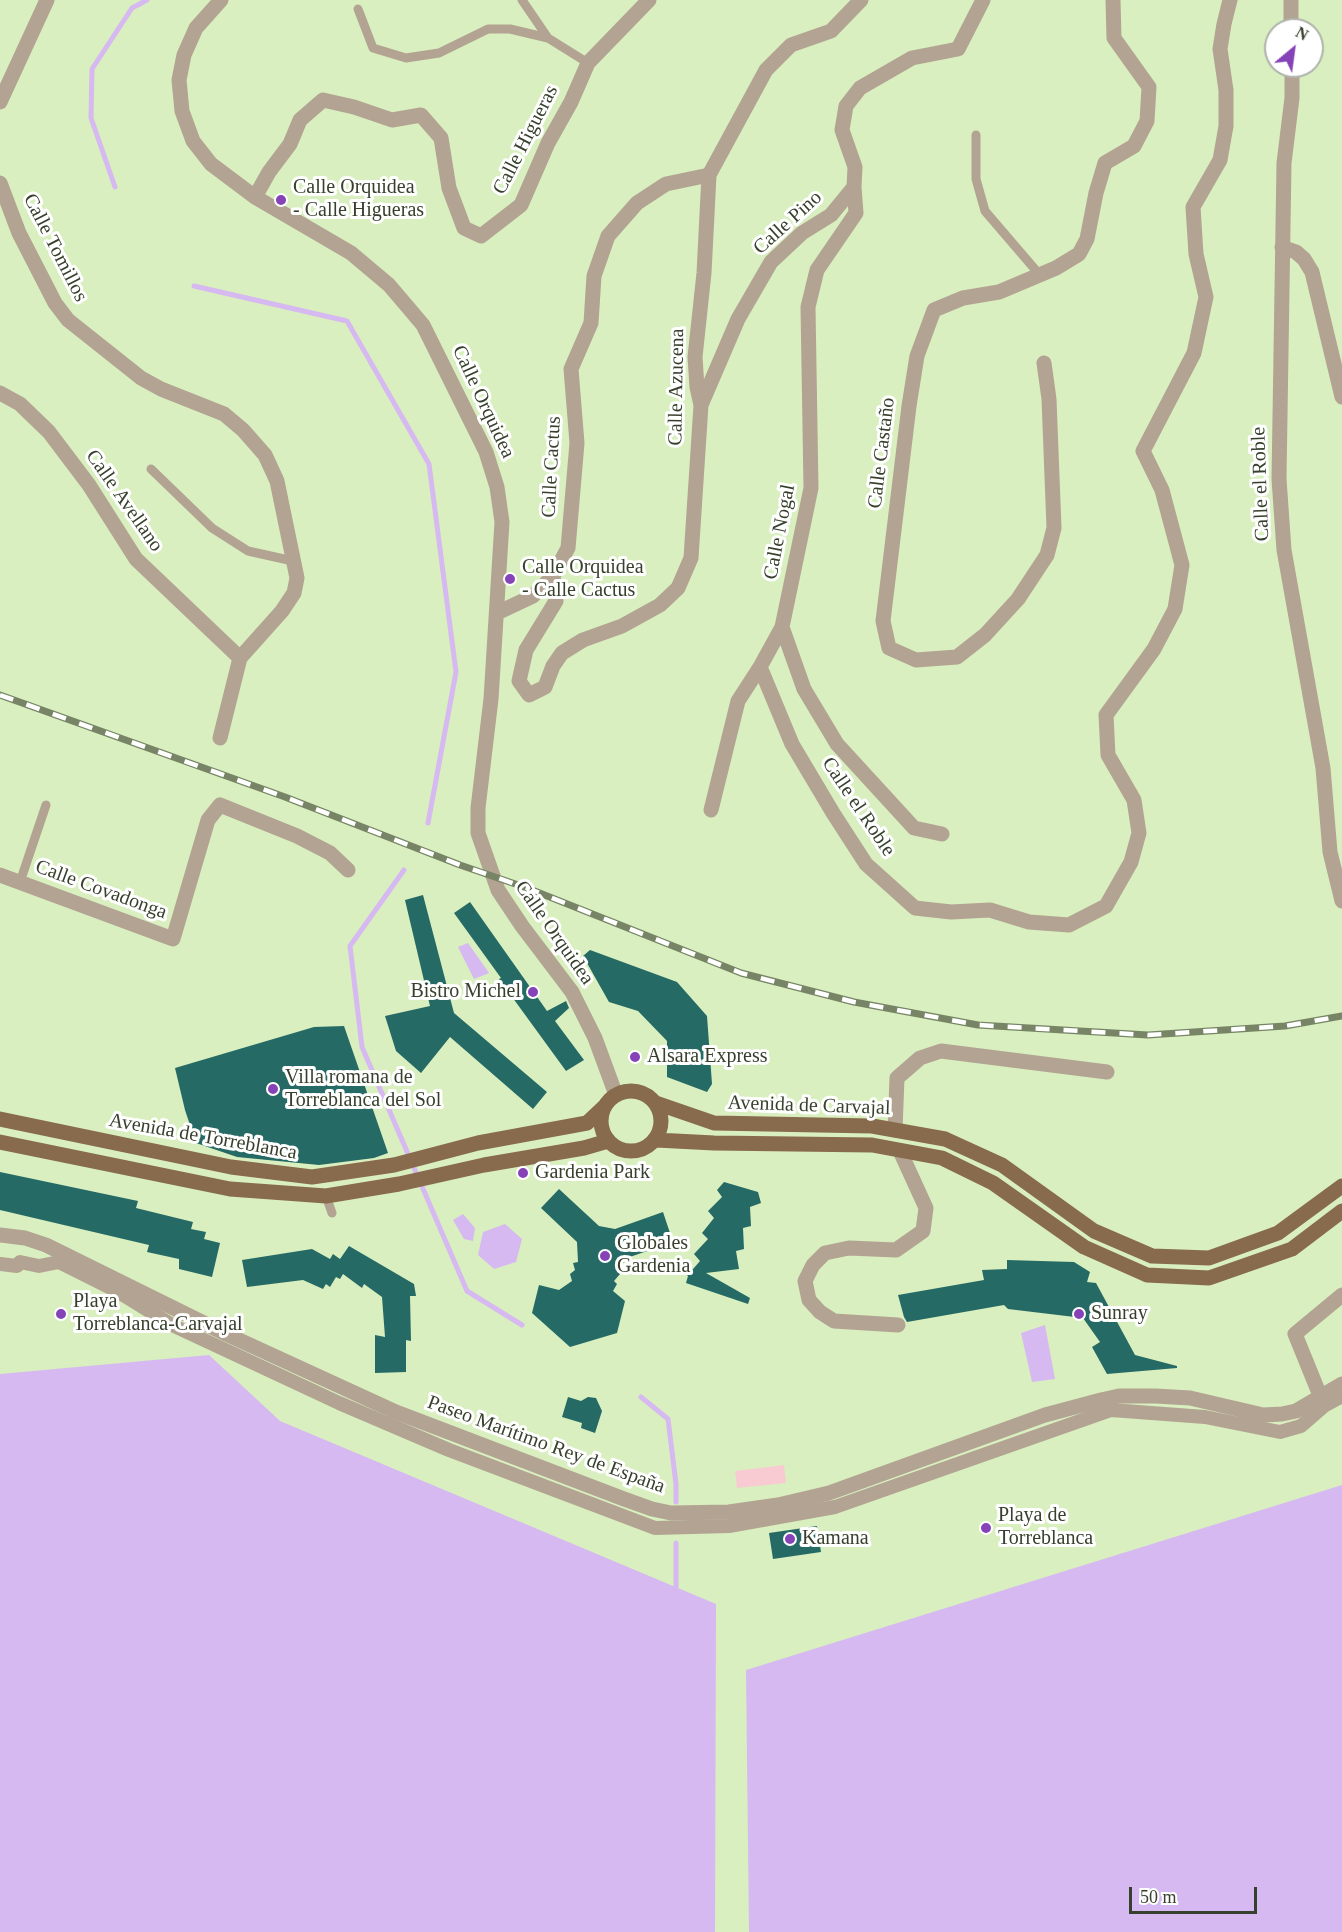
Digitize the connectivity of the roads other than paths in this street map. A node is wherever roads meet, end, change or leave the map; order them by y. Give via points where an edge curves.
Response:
1 (47, 0) edge
2 (221, 0) edge
3 (522, 0) edge
4 (649, 0) edge
5 (861, 0) edge
6 (983, 0) edge
7 (1113, 0) edge
8 (1230, 0) edge
9 (1291, 0) edge
10 (358, 9) dead end
11 (1292, 18) edge
12 (548, 38) junction
13 (588, 63) junction
14 (1292, 78) edge
15 (0, 102) edge
16 (976, 135) dead end
17 (709, 175) junction
18 (0, 183) edge
19 (854, 187) junction
20 (255, 197) junction
21 (1282, 247) junction
22 (1040, 274) junction
23 (1044, 363) dead end
24 (0, 393) edge
25 (1342, 397) edge
26 (701, 405) junction
27 (151, 468) dead end
28 (293, 561) junction
29 (553, 576) junction
30 (497, 613) junction
31 (782, 627) junction
32 (240, 658) junction
33 (760, 667) junction
34 (220, 738) dead end
35 (46, 805) dead end
36 (711, 810) dead end
37 (942, 834) dead end
38 (348, 870) dead end
39 (0, 875) edge
40 (20, 882) junction
41 (1341, 894) edge
42 (1107, 1071) dead end
43 (616, 1095) junction
44 (656, 1103) junction
45 (605, 1106) junction
46 (0, 1119) edge
47 (895, 1130) junction
48 (656, 1140) junction
49 (608, 1141) junction
50 (0, 1142) edge
51 (900, 1150) junction
52 (1342, 1186) edge
53 (326, 1196) junction
54 (1342, 1211) edge
55 (332, 1213) dead end
56 (0, 1235) edge
57 (0, 1264) edge
58 (1342, 1295) edge
59 (898, 1325) dead end
60 (1342, 1384) edge
61 (1342, 1396) edge
62 (1321, 1398) junction

1 - 15 street
2 - 20 street, Calle Orquidea via 196,28 184,55 179,80 182,111 193,141 211,164
3 - 12 lane
4 - 13 street, Calle Higueras
5 - 17 street, Calle Azucena via 831,31 791,45 766,70
6 - 19 street via 958,48 912,58 860,88 846,106 842,130 855,167
7 - 22 street, Calle Castaño via 1114,38 1149,87 1147,121 1134,146 1105,163 1087,239 1079,254
8 - 33 street, Calle el Roble via 1220,49 1226,126 1220,160 1194,207 1196,254 1206,297 1194,353 1143,451 1162,490 1182,565 1175,609 1154,649 1106,715 1108,755 1134,800 1139,833 1131,862 1106,906 1069,925 1029,922 990,910 951,912 915,908 866,864 833,813 792,744
9 - 11 street
10 - 12 lane via 373,48 406,58 439,54 488,29 510,29
12 - 13 lane
13 - 20 street, Calle Higueras via 520,205 481,236 464,228 449,188 441,138 421,115 392,120 323,100 300,120 290,144
14 - 21 street, Calle el Roble
16 - 22 lane via 976,179 985,211
17 - 26 street, Calle Azucena via 695,357
17 - 29 street, Calle Cactus via 666,184 637,203 608,236 594,276 591,323 572,369 577,443 575,483 568,548
18 - 28 street, Calle Tomillos via 19,233 68,320 141,378 224,414 266,455 277,481
19 - 26 street, Calle Pino via 831,214 802,233 771,262 738,319
19 - 31 street, Calle Nogal via 856,213 817,270 807,307 811,488
20 - 30 street, Calle Orquidea via 351,253 390,285 423,325 486,452 497,487 502,522
21 - 25 street via 1296,252 1312,272
21 - 41 street, Calle el Roble via 1279,479 1284,550 1323,768 1330,852
22 - 23 street, Calle Castaño via 999,292 963,298 934,310 917,356 909,406 883,621 889,648 916,660 957,657 985,635 1011,606 1047,555 1054,528
24 - 32 street, Calle Avellano via 20,404 49,432 89,485 136,560
26 - 29 street, Calle Azucena via 691,558 678,588 660,605 562,653 545,687 529,695 519,681 526,650 556,601
27 - 28 lane via 212,528 248,551
28 - 32 street, Calle Tomillos via 297,578 294,593
29 - 30 street, Calle Cactus via 533,596
30 - 43 street, Calle Orquidea via 478,833 498,890 572,992 596,1038
31 - 33 street, Calle Nogal
31 - 37 street via 804,689 837,744 914,828
32 - 34 street, Calle Tomillos
33 - 36 street, Calle Nogal via 738,701
35 - 40 lane
38 - 40 street, Calle Covadonga via 330,853 297,836 220,805 208,820 173,939
39 - 40 street, Calle Covadonga
42 - 47 street via 941,1051 920,1059 897,1078
43 - 44 main road via 633,1091
43 - 45 main road
44 - 47 main road, Avenida de Carvajal via 714,1123 872,1126
44 - 48 main road via 662,1122
45 - 46 main road, Avenida de Torreblanca via 587,1123 478,1143 394,1165 312,1177 231,1167
45 - 49 main road via 601,1124
47 - 52 main road, Avenida de Carvajal via 945,1139 1002,1165 1094,1232 1152,1256 1209,1258 1278,1233
48 - 49 main road via 632,1152
48 - 51 main road, Avenida de Carvajal via 872,1145
49 - 53 main road, Avenida de Torreblanca
50 - 53 main road, Avenida de Torreblanca via 230,1189
51 - 54 main road, Avenida de Carvajal via 942,1158 993,1183 1084,1247 1147,1275 1209,1278 1292,1249
51 - 59 street via 926,1208 923,1231 896,1250 849,1248 825,1253 805,1281 809,1300 834,1321
53 - 55 lane
56 - 62 street, Paseo Marítimo Rey de España via 46,1245 396,1412 624,1499 671,1513 729,1512 830,1493 1045,1415 1119,1396 1190,1398 1263,1414 1296,1411
57 - 61 street via 17,1266 20,1262 39,1266 59,1262 172,1325 339,1403 449,1450 656,1528 729,1526 836,1507 1111,1410 1205,1417 1280,1432 1301,1426
58 - 62 street via 1295,1334
60 - 62 street, Paseo Marítimo Rey de España

